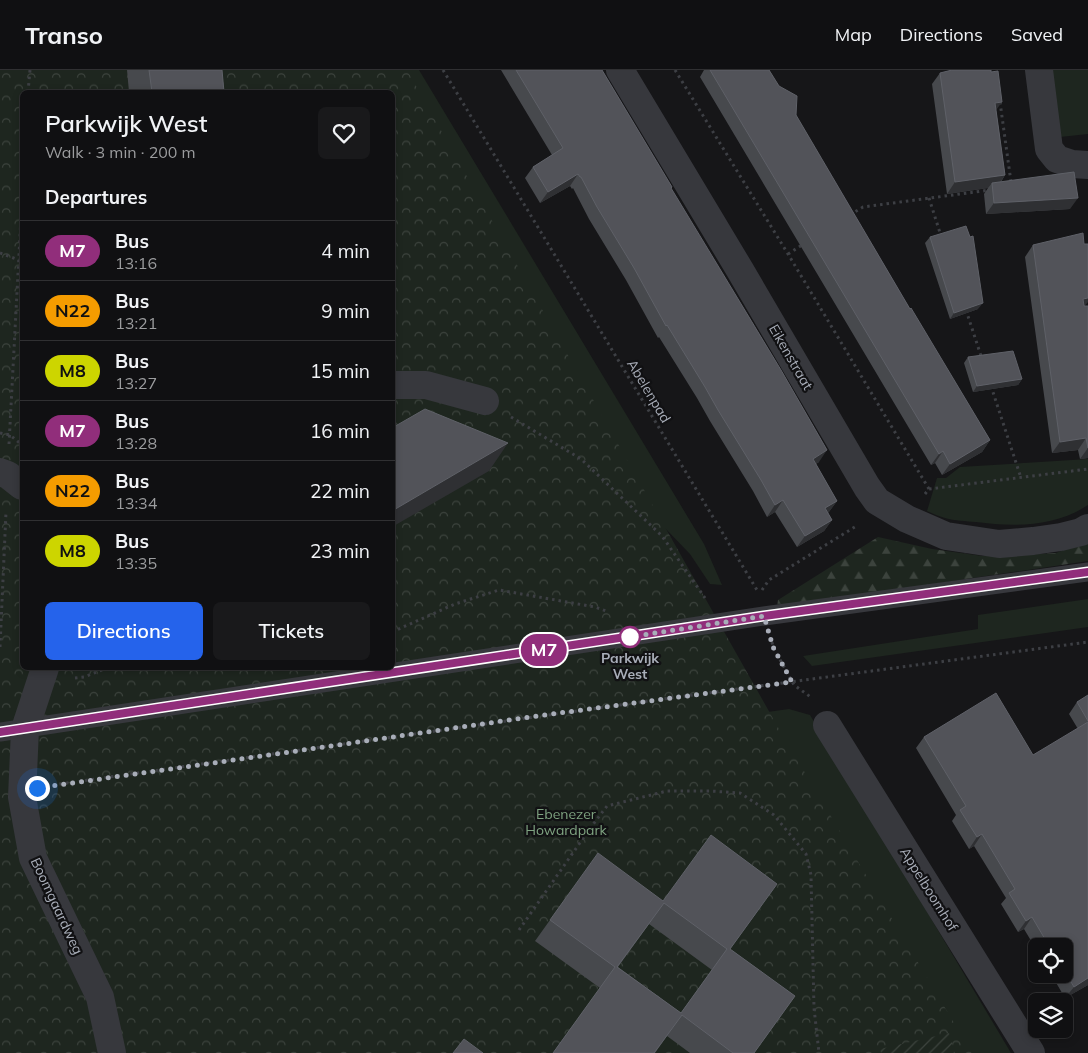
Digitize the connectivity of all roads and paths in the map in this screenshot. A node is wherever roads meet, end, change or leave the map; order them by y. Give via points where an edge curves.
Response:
1 (30, 70) edge
2 (443, 70) edge
3 (620, 70) edge
4 (675, 70) edge
5 (1039, 70) edge
6 (28, 90) edge
7 (1000, 99) edge
8 (1088, 165) edge
9 (1011, 187) edge
10 (992, 190) edge
11 (929, 198) junction
12 (846, 217) edge
13 (20, 239) edge
14 (805, 244) edge
15 (944, 245) edge
16 (0, 253) edge
17 (788, 254) junction
18 (19, 260) junction
19 (966, 310) edge
20 (984, 366) edge
21 (990, 384) edge
22 (395, 385) edge
23 (485, 401) joint
24 (0, 433) edge
25 (10, 435) junction
26 (20, 443) edge
27 (1088, 469) edge
28 (10, 478) edge
29 (1021, 478) junction
30 (929, 489) junction
31 (897, 513) junction
32 (1088, 528) edge
33 (1088, 572) edge
34 (706, 599) dead end
35 (611, 612) dead end
36 (764, 616) junction
37 (395, 631) edge
38 (1088, 642) edge
39 (0, 647) edge
40 (44, 670) edge
41 (792, 682) junction
42 (827, 725) joint
43 (13, 730) edge
44 (22, 790) junction
45 (519, 930) dead end
46 (112, 1053) edge
47 (819, 1053) edge
48 (1032, 1053) edge

1 - 6 path
2 - 31 path, Abelenpad via 759,594 769,580
3 - 31 street, Eikenstraat via 867,487 877,501
4 - 17 path
5 - 8 street via 1049,149 1057,159
7 - 9 path
10 - 11 path
11 - 12 path via 863,207
11 - 15 path
13 - 18 path
14 - 17 path
16 - 18 path
17 - 30 path
18 - 25 path
19 - 20 path
21 - 29 path
22 - 23 street via 426,385
23 - 34 path via 581,459 662,536
24 - 25 path
25 - 26 path
25 - 28 path
27 - 29 path
28 - 39 path
29 - 30 path
30 - 31 path
31 - 32 street via 946,536 999,544 1060,537
33 - 36 lane
35 - 37 path via 499,590 455,604
36 - 41 path via 773,647
36 - 43 lane
38 - 41 path
40 - 43 street, Boomgaardweg
41 - 42 path via 812,698
41 - 44 path
42 - 48 street, Appelboomhof
43 - 44 street, Boomgaardweg
44 - 46 street, Boomgaardweg via 33,858 100,997
45 - 47 path via 607,806 667,791 740,793 774,815 806,854 811,875 814,1008

